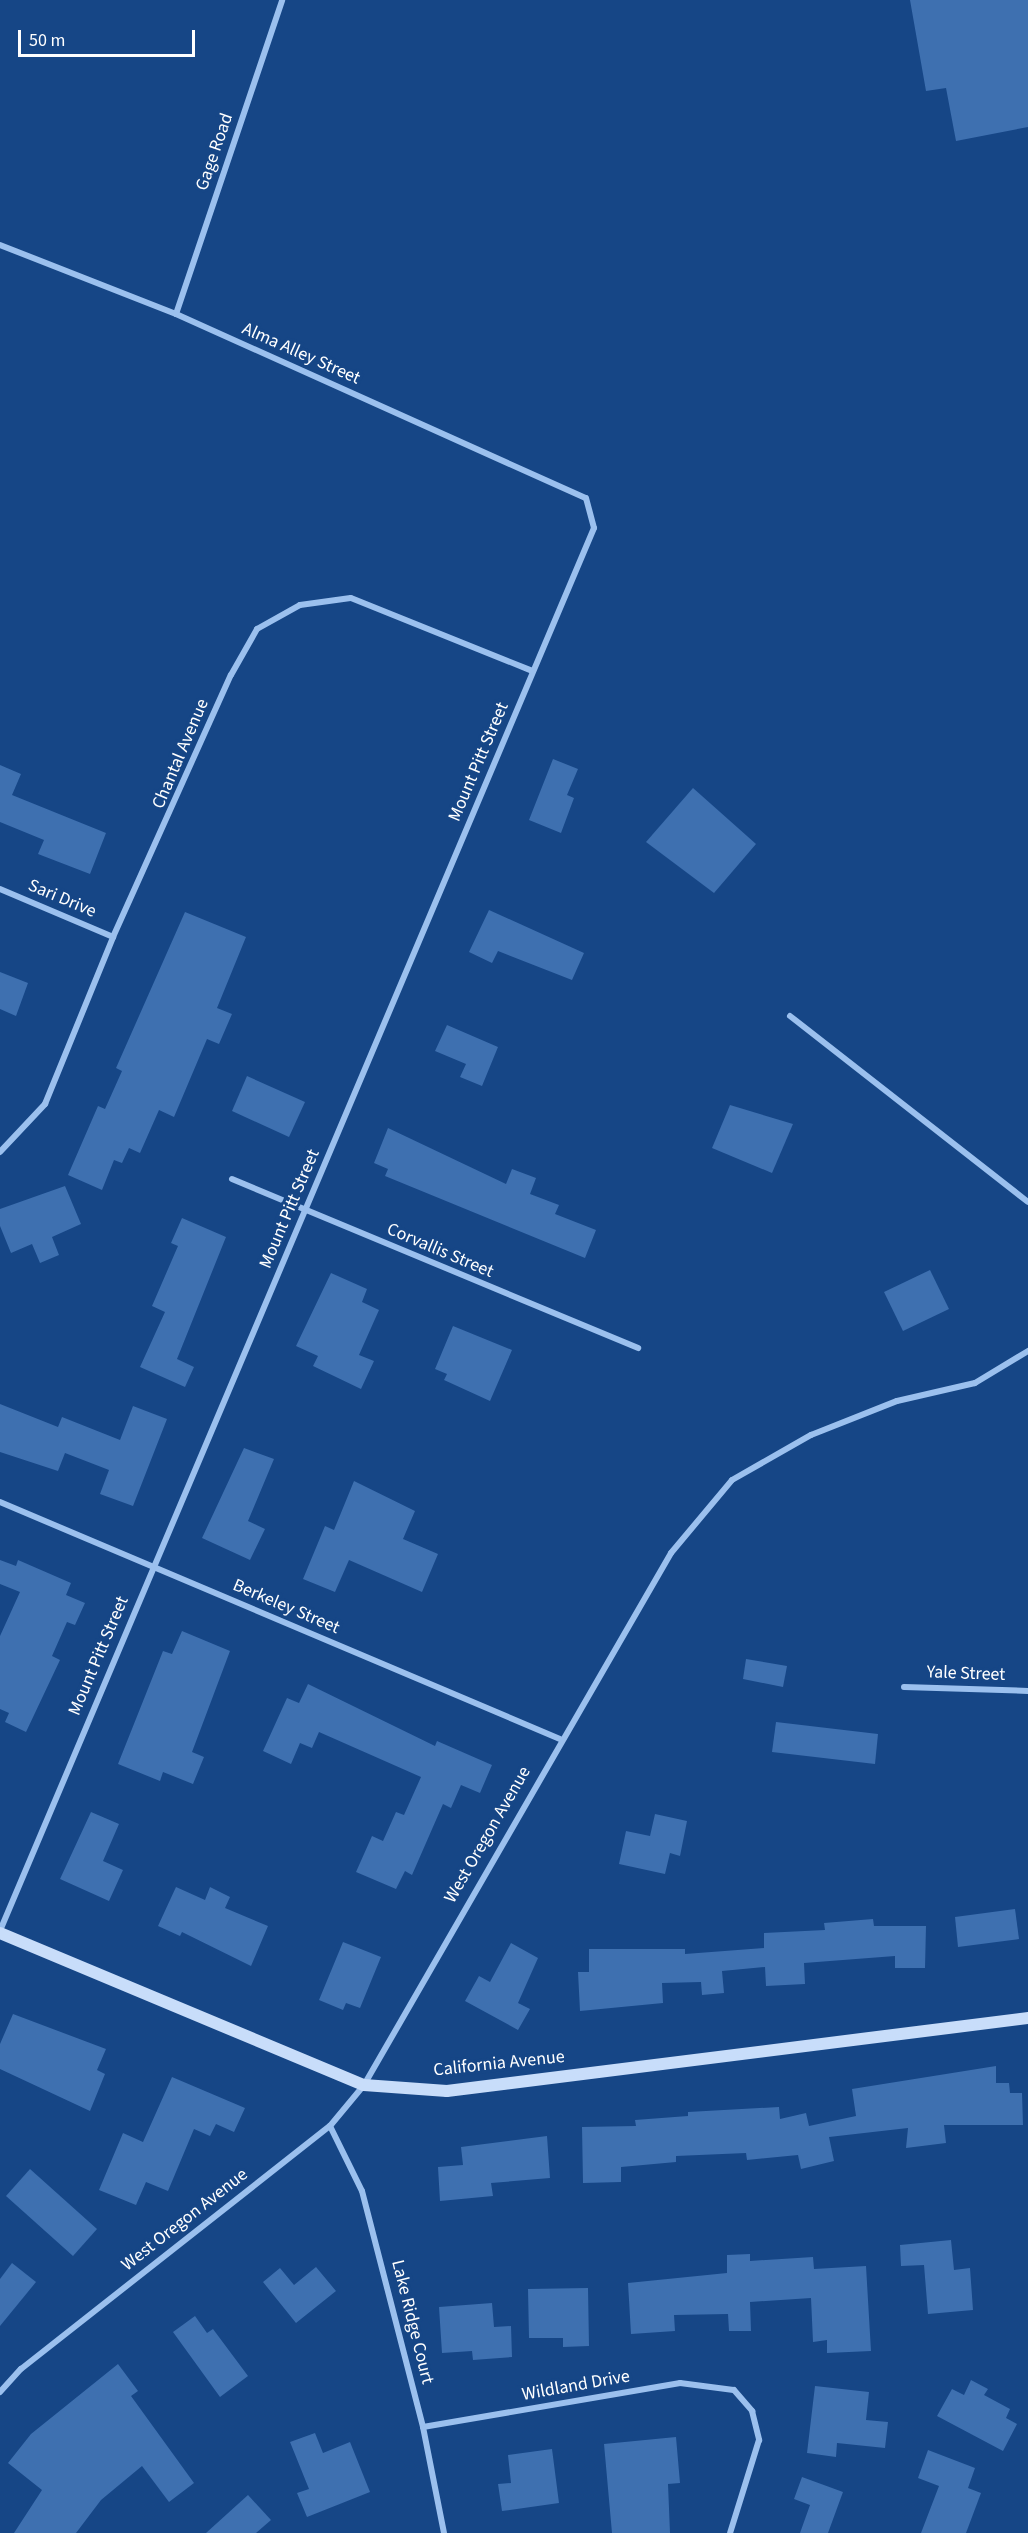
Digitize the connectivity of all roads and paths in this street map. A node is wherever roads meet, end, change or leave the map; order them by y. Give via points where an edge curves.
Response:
1 (282, 0) edge
2 (0, 245) edge
3 (176, 314) junction
4 (586, 498) joint
5 (533, 671) junction
6 (0, 889) edge
7 (113, 937) junction
8 (790, 1016) dead end
9 (0, 1152) edge
10 (232, 1179) dead end
11 (1028, 1202) edge
12 (306, 1211) junction
13 (638, 1348) dead end
14 (1028, 1351) edge
15 (0, 1502) edge
16 (152, 1566) junction
17 (904, 1687) dead end
18 (1028, 1691) edge
19 (560, 1739) junction
20 (0, 1932) edge
21 (1028, 2018) edge
22 (364, 2085) junction
23 (330, 2126) junction
24 (0, 2392) edge
25 (423, 2427) junction
26 (444, 2533) edge
27 (730, 2533) edge

1 - 3 street, Gage Road
2 - 3 street, Alma Alley Street
3 - 4 street, Alma Alley Street
4 - 5 street, Mount Pitt Street via 594,528
5 - 7 street, Chantal Avenue via 351,598 300,604 257,629 231,675
5 - 12 street, Mount Pitt Street
6 - 7 street, Sari Drive
7 - 9 street, Chantal Avenue via 45,1104
8 - 11 street
10 - 12 street, Corvallis Street
12 - 13 street, Corvallis Street
12 - 16 street, Mount Pitt Street
14 - 19 street, West Oregon Avenue via 975,1383 897,1401 812,1435 732,1480 671,1553
15 - 16 street, Berkeley Street
16 - 19 street, Berkeley Street
16 - 20 street, Mount Pitt Street
17 - 18 street, Yale Street
19 - 22 street, West Oregon Avenue
20 - 22 street, California Avenue
21 - 22 street, California Avenue via 447,2091
22 - 23 street, West Oregon Avenue
23 - 24 street, West Oregon Avenue via 21,2369
23 - 25 street, Lake Ridge Court via 362,2191
25 - 26 street, Lake Ridge Court
25 - 27 street, Wildland Drive via 681,2383 734,2390 752,2411 759,2440

